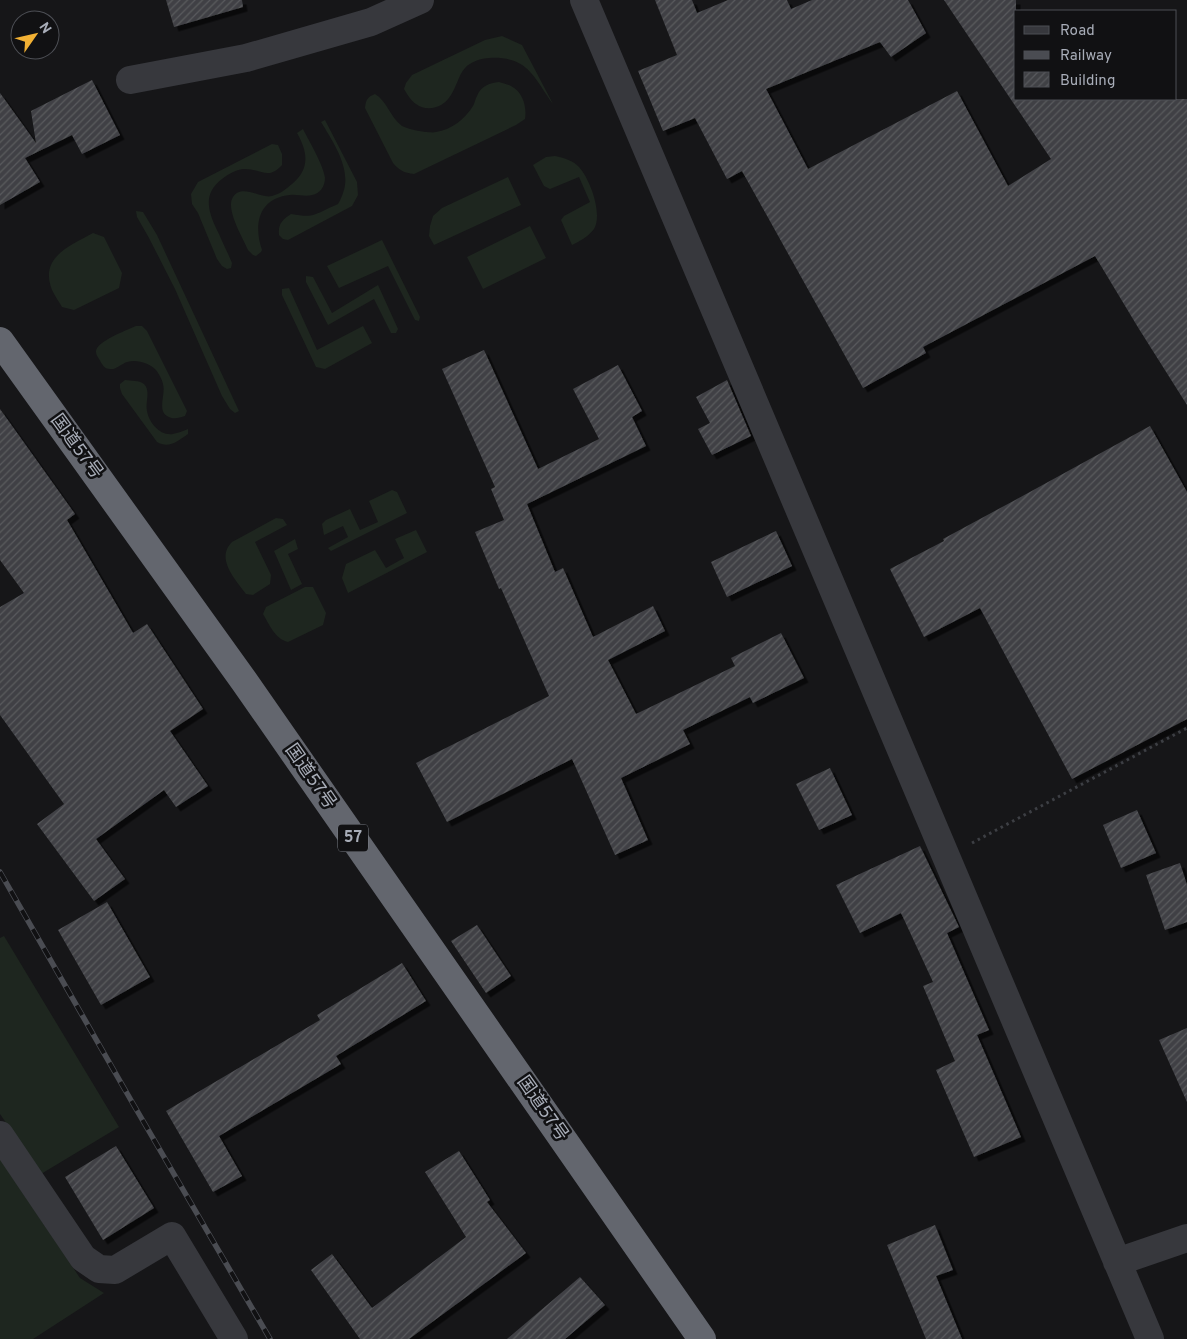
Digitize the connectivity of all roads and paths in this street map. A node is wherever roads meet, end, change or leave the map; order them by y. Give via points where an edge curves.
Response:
1 (420, 0) edge
2 (584, 0) edge
3 (130, 80) dead end
4 (0, 341) edge
5 (1187, 728) edge
6 (946, 857) junction
7 (0, 1135) edge
8 (1187, 1238) edge
9 (1117, 1262) junction
10 (234, 1339) edge
11 (702, 1339) edge
12 (1150, 1339) edge

1 - 3 street via 371,22 246,58
2 - 6 street
4 - 11 highway, 国道57号 / 57 via 250,690
5 - 6 path
6 - 9 street
7 - 10 street via 83,1258 99,1269 115,1270 172,1236
8 - 9 street
9 - 12 street

